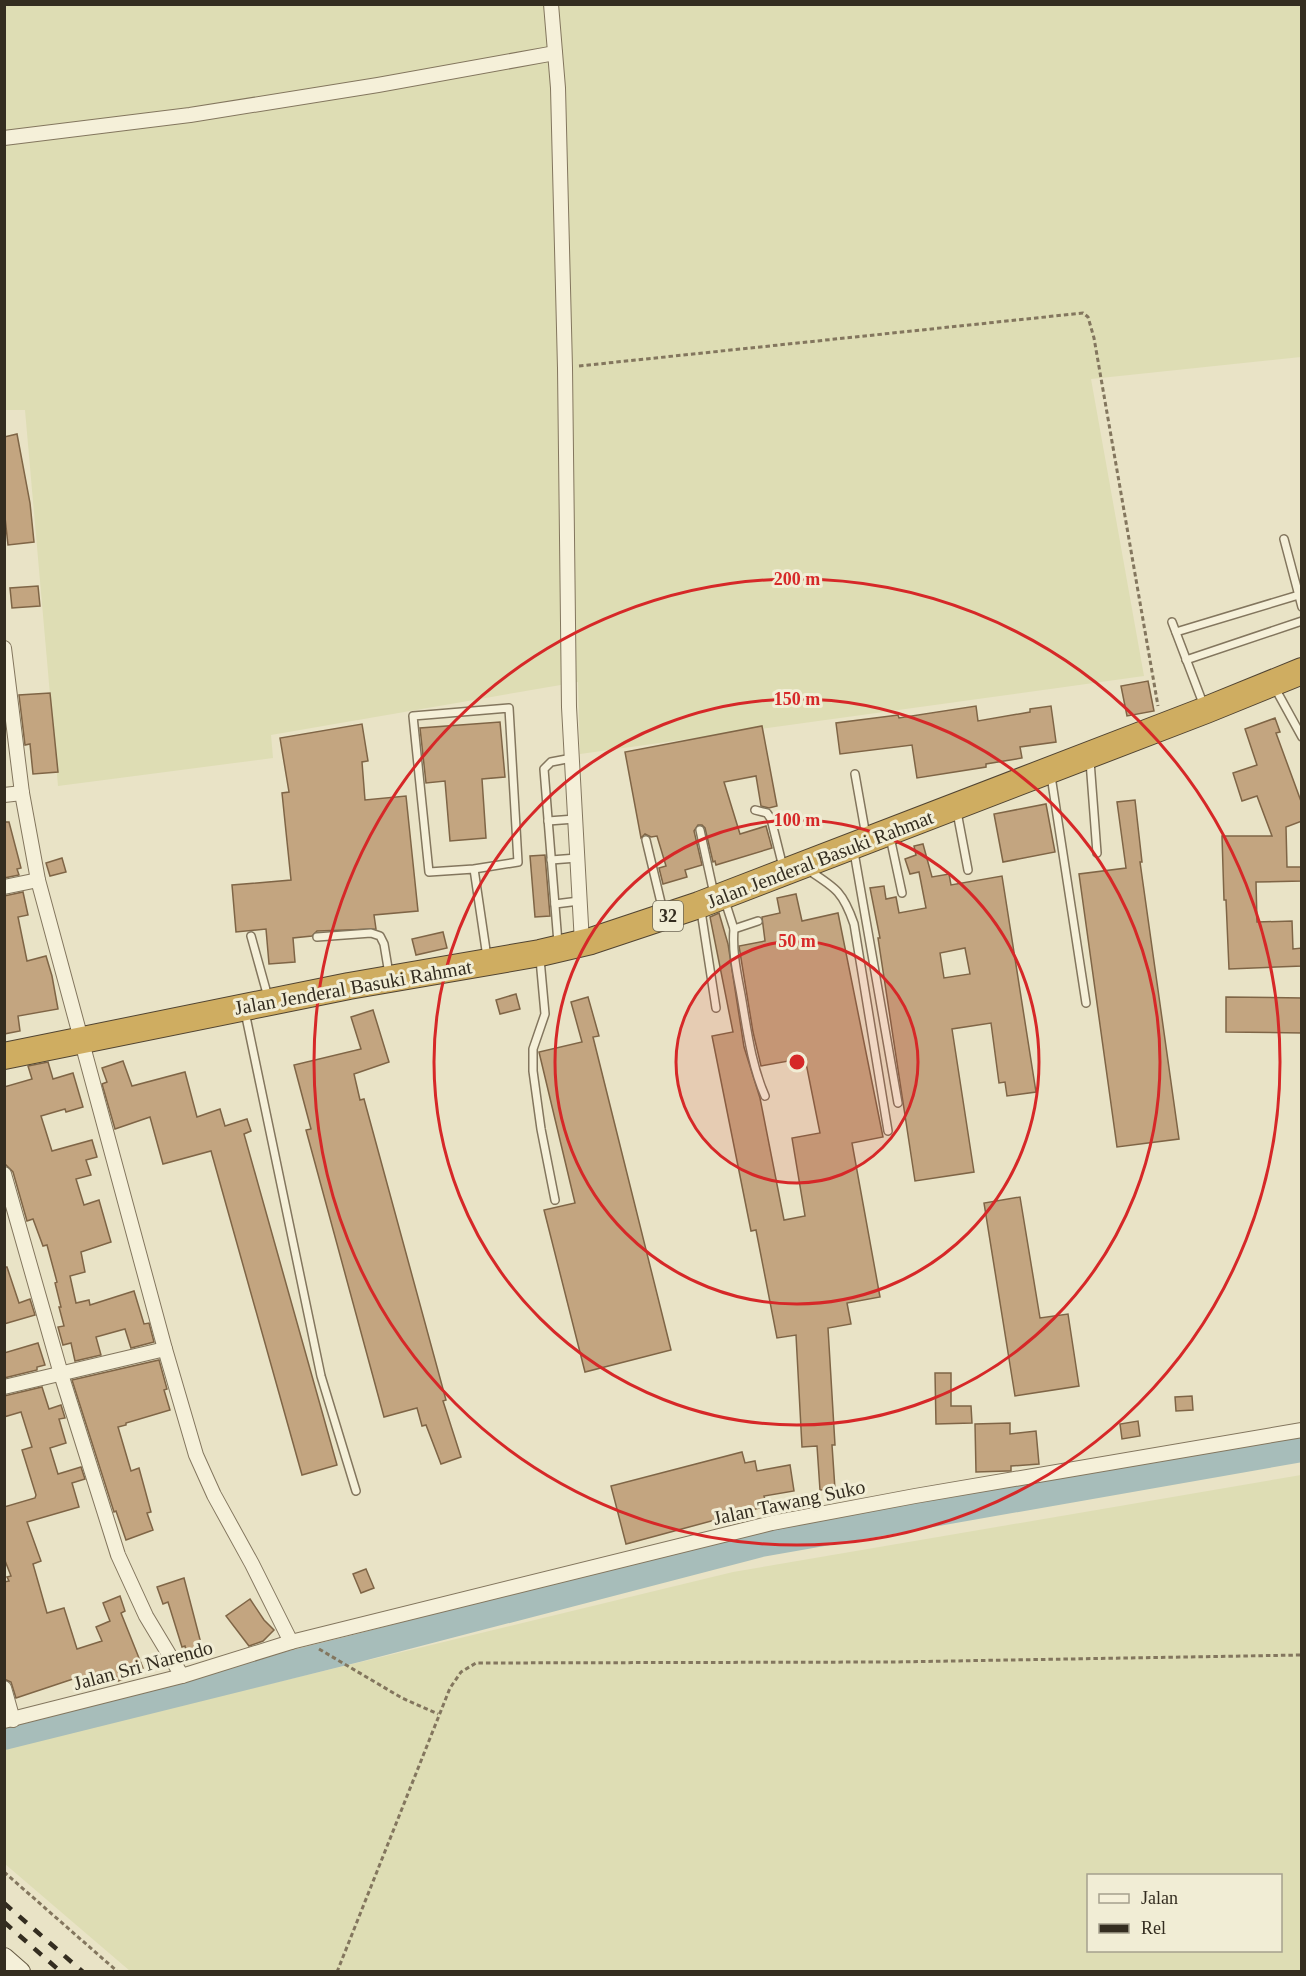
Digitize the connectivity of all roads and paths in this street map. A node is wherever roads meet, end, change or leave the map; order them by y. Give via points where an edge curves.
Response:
1 (551, 4) edge
2 (555, 53) junction
3 (4, 138) edge
4 (565, 368) junction
5 (1284, 539) dead end
6 (1300, 595) edge
7 (1302, 607) edge
8 (1302, 621) edge
9 (1172, 622) dead end
10 (1176, 632) junction
11 (4, 648) edge
12 (1186, 660) junction
13 (1302, 671) edge
14 (1272, 683) junction
15 (1206, 710) junction
16 (1162, 727) junction
17 (1302, 736) edge
18 (1089, 755) junction
19 (572, 758) junction
20 (1051, 770) junction
21 (855, 774) dead end
22 (22, 793) junction
23 (4, 795) edge
24 (955, 807) junction
25 (755, 810) dead end
26 (575, 819) junction
27 (548, 821) junction
28 (700, 830) dead end
29 (646, 840) dead end
30 (869, 840) junction
31 (1097, 854) dead end
32 (577, 858) junction
33 (551, 860) junction
34 (474, 869) junction
35 (792, 869) junction
36 (968, 870) dead end
37 (38, 880) junction
38 (4, 887) edge
39 (902, 893) dead end
40 (713, 900) junction
41 (579, 901) junction
42 (555, 904) junction
43 (664, 917) junction
44 (758, 921) dead end
45 (734, 929) junction
46 (251, 936) dead end
47 (317, 938) dead end
48 (560, 948) junction
49 (488, 962) junction
50 (390, 980) junction
51 (270, 1002) junction
52 (1086, 1003) dead end
53 (244, 1007) junction
54 (716, 1008) dead end
55 (82, 1041) junction
56 (4, 1056) edge
57 (765, 1096) dead end
58 (898, 1103) dead end
59 (888, 1131) dead end
60 (4, 1174) edge
61 (555, 1200) dead end
62 (165, 1349) junction
63 (61, 1374) junction
64 (4, 1387) edge
65 (1302, 1430) edge
66 (356, 1491) dead end
67 (291, 1642) junction
68 (316, 1648) dead end
69 (1302, 1655) edge
70 (182, 1676) junction
71 (4, 1688) edge
72 (438, 1714) junction
73 (9, 1720) edge
74 (4, 1872) edge
75 (4, 1958) edge
76 (20, 1971) edge
77 (118, 1971) edge
78 (338, 1971) edge

1 - 2 street
2 - 3 street via 190,115
2 - 4 street
4 - 16 path via 1083,313 1094,338
4 - 19 street
5 - 6 lane
6 - 7 lane
6 - 10 lane
8 - 12 lane
9 - 10 lane
10 - 12 lane
11 - 22 street
12 - 15 lane
13 - 14 highway, Jalan Jenderal Basuki Rahmat / 32
14 - 15 highway, Jalan Jenderal Basuki Rahmat / 32
14 - 17 lane
15 - 16 highway, Jalan Jenderal Basuki Rahmat / 32
16 - 18 highway, Jalan Jenderal Basuki Rahmat / 32
18 - 20 highway, Jalan Jenderal Basuki Rahmat / 32
18 - 31 lane
19 - 26 street
19 - 27 lane via 551,762 544,769
20 - 24 highway, Jalan Jenderal Basuki Rahmat / 32
20 - 52 lane
21 - 30 lane
22 - 23 street
22 - 37 street
24 - 30 highway, Jalan Jenderal Basuki Rahmat / 32
24 - 36 lane
25 - 35 lane via 767,813 771,819
26 - 27 lane
26 - 32 street
27 - 33 lane
28 - 40 lane
29 - 43 lane
30 - 35 highway, Jalan Jenderal Basuki Rahmat / 32
30 - 39 lane
30 - 58 lane
32 - 33 lane
32 - 41 street
33 - 42 lane
34 - 34 lane via 518,862 509,708 413,716 429,872
34 - 49 lane
35 - 40 highway, Jalan Jenderal Basuki Rahmat / 32
35 - 59 lane via 837,890 847,904 854,924
37 - 38 street
37 - 55 street
40 - 43 highway, Jalan Jenderal Basuki Rahmat / 32
40 - 45 lane
40 - 54 lane
41 - 42 lane
41 - 48 street
42 - 48 lane
43 - 48 highway, Jalan Jenderal Basuki Rahmat / 32
44 - 45 lane
45 - 57 lane via 744,1014
46 - 51 lane
47 - 50 lane via 371,933 380,936
48 - 49 highway, Jalan Jenderal Basuki Rahmat / 32
48 - 61 lane via 540,972 545,1014 533,1049 532,1071
49 - 50 highway, Jalan Jenderal Basuki Rahmat / 32
50 - 51 highway, Jalan Jenderal Basuki Rahmat / 32
51 - 53 highway, Jalan Jenderal Basuki Rahmat / 32
53 - 55 highway, Jalan Jenderal Basuki Rahmat / 32
53 - 66 lane via 321,1376
55 - 56 highway, Jalan Jenderal Basuki Rahmat / 32
55 - 62 street
60 - 63 street
62 - 63 street
62 - 67 street via 196,1455
63 - 64 street
63 - 70 street via 126,1576
65 - 67 street, Jalan Tawang Suko via 772,1523
67 - 70 street, Jalan Sri Narendo
68 - 72 path via 402,1698
69 - 72 path via 893,1662 487,1662 476,1663 461,1672
70 - 73 street, Jalan Sri Narendo
71 - 73 street
72 - 78 path
74 - 77 path
75 - 76 main road

